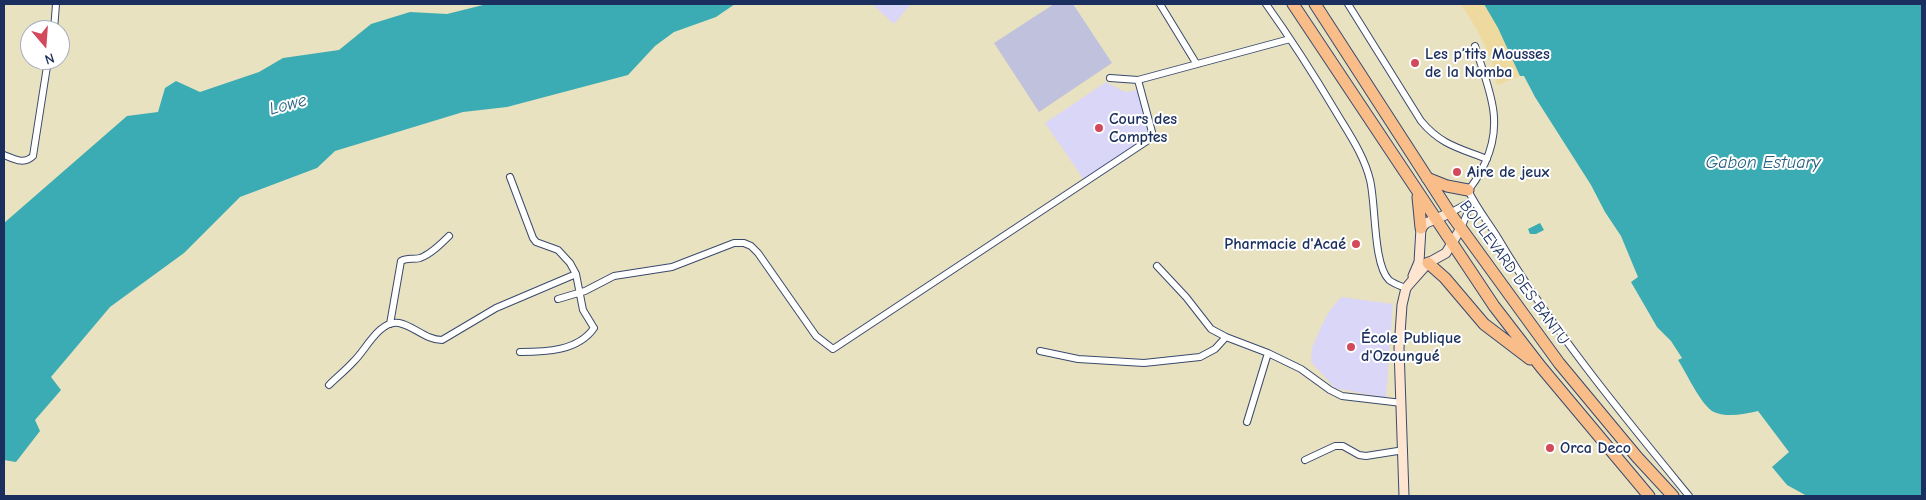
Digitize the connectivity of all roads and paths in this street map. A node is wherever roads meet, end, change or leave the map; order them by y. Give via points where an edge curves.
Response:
1 (56, 4) edge
2 (1160, 4) edge
3 (1266, 4) edge
4 (1292, 4) edge
5 (1315, 4) edge
6 (1348, 4) edge
7 (55, 20) edge
8 (1290, 39) junction
9 (1475, 46) dead end
10 (1196, 63) junction
11 (47, 70) edge
12 (1110, 78) dead end
13 (1138, 80) junction
14 (4, 155) edge
15 (1487, 159) junction
16 (510, 177) dead end
17 (1427, 178) junction
18 (1417, 190) junction
19 (1471, 195) junction
20 (1450, 213) junction
21 (1435, 220) junction
22 (1421, 228) junction
23 (1461, 228) junction
24 (449, 236) dead end
25 (1452, 244) junction
26 (1428, 263) junction
27 (1157, 266) dead end
28 (576, 274) junction
29 (1409, 284) junction
30 (579, 293) junction
31 (558, 299) dead end
32 (390, 324) junction
33 (1226, 337) junction
34 (1040, 351) dead end
35 (520, 352) dead end
36 (1268, 353) junction
37 (1541, 367) junction
38 (329, 385) dead end
39 (1402, 403) junction
40 (1247, 422) dead end
41 (1404, 450) junction
42 (1305, 460) dead end
43 (1404, 496) edge
44 (1650, 496) edge
45 (1673, 496) edge
46 (1689, 496) edge

1 - 7 street
2 - 10 street
3 - 8 street
4 - 18 highway, BOULEVARD DES BANTU
5 - 17 highway, BOULEVARD DES BANTU
6 - 15 street via 1421,121 1441,141
8 - 10 street
8 - 29 street via 1358,148 1370,178 1383,269 1389,280
9 - 15 street via 1495,114
10 - 13 street
11 - 14 street via 34,156 22,161
12 - 13 street
13 - 30 street via 1152,132 1147,141 833,349 816,336 758,253 744,243 725,245 672,267 614,276
15 - 19 street
16 - 28 street via 533,238 558,250
17 - 19 highway
17 - 20 highway, BOULEVARD DES BANTU
18 - 21 highway, BOULEVARD DES BANTU
18 - 22 highway
19 - 20 street
19 - 23 street
19 - 46 street via 1521,277 1573,352
20 - 21 street
20 - 23 highway, BOULEVARD DES BANTU
21 - 22 street
21 - 25 highway, BOULEVARD DES BANTU
22 - 29 street via 1419,262
23 - 25 street
23 - 45 highway, BOULEVARD DES BANTU via 1559,363
24 - 32 street via 426,255 400,261
25 - 26 street via 1441,257
25 - 37 highway, BOULEVARD DES BANTU
26 - 29 street
26 - 37 highway via 1484,324
27 - 33 street via 1211,329
28 - 30 street
28 - 32 street via 496,308 442,340 400,323
29 - 39 street via 1402,305 1399,333
30 - 31 street
30 - 35 street via 593,330 573,345 543,352
32 - 38 street via 376,333 355,360
33 - 34 street via 1215,349 1200,357 1144,363 1078,359
33 - 36 street
36 - 39 street via 1310,374 1342,396
36 - 40 street
37 - 44 highway, BOULEVARD DES BANTU
39 - 41 street
41 - 42 street via 1366,456 1335,446
41 - 43 street

